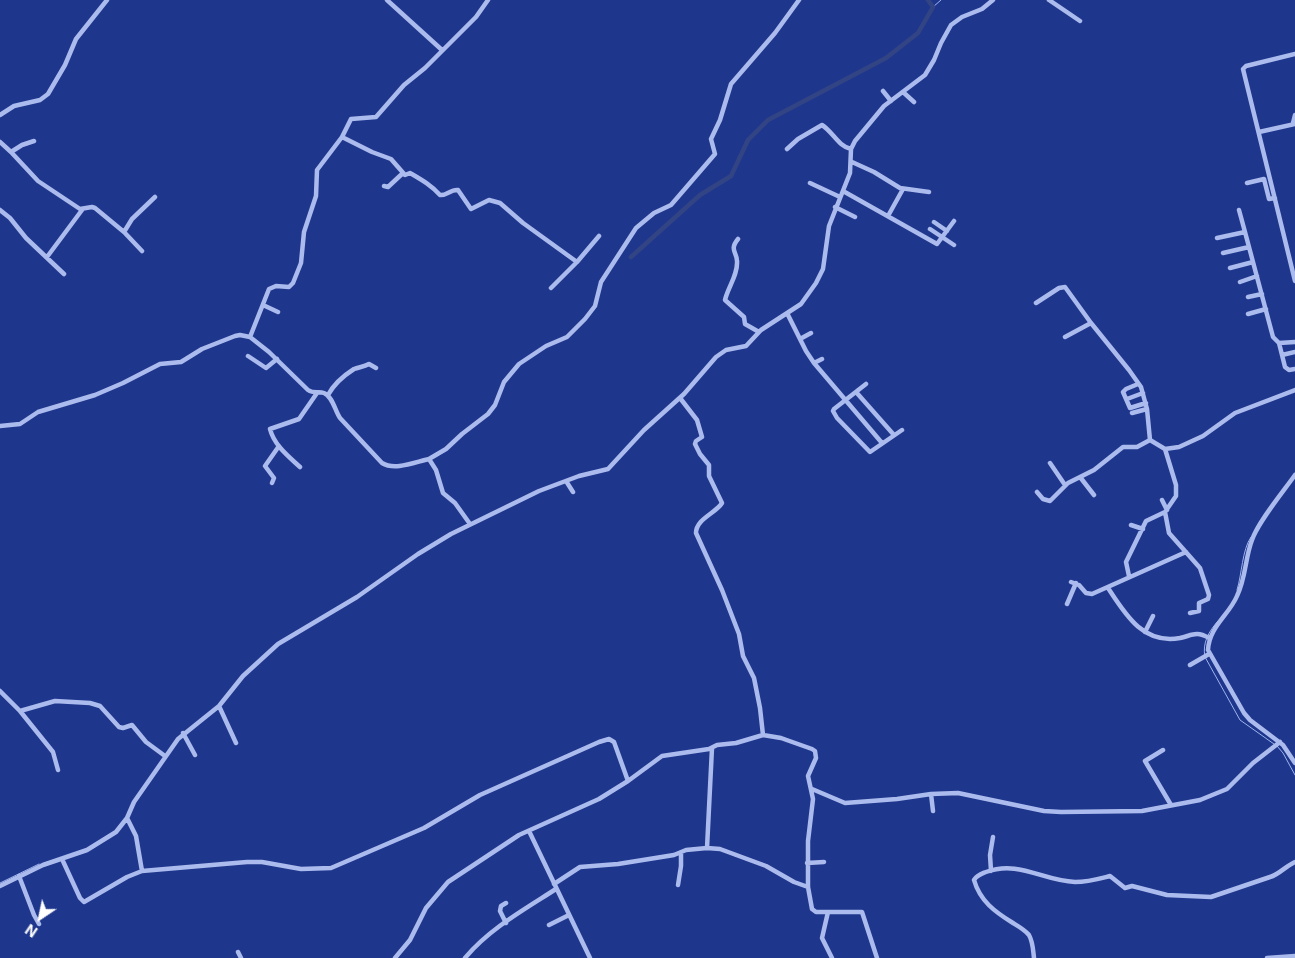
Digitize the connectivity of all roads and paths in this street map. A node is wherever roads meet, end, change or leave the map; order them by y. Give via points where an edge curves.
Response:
1 (107, 0) edge
2 (387, 0) edge
3 (488, 0) edge
4 (800, 0) edge
5 (993, 0) edge
6 (1049, 0) edge
7 (1080, 21) dead end
8 (442, 50) junction
9 (1295, 54) edge
10 (883, 90) dead end
11 (903, 92) junction
12 (891, 101) junction
13 (914, 102) dead end
14 (0, 115) edge
15 (1295, 115) edge
16 (1294, 123) edge
17 (1258, 132) junction
18 (342, 137) junction
19 (34, 141) dead end
20 (0, 142) edge
21 (787, 149) dead end
22 (851, 150) junction
23 (11, 152) junction
24 (852, 162) junction
25 (403, 173) junction
26 (810, 183) dead end
27 (1247, 183) dead end
28 (384, 186) dead end
29 (903, 189) junction
30 (843, 190) junction
31 (929, 192) dead end
32 (155, 197) dead end
33 (840, 197) junction
34 (1274, 198) junction
35 (836, 207) junction
36 (0, 210) edge
37 (82, 210) junction
38 (1239, 210) dead end
39 (888, 216) junction
40 (854, 217) dead end
41 (954, 221) dead end
42 (934, 222) dead end
43 (930, 229) dead end
44 (947, 231) junction
45 (124, 232) junction
46 (1245, 232) junction
47 (599, 236) dead end
48 (943, 237) junction
49 (1217, 238) dead end
50 (738, 239) dead end
51 (954, 245) dead end
52 (1249, 247) junction
53 (142, 250) dead end
54 (1223, 253) dead end
55 (47, 257) junction
56 (577, 262) junction
57 (1253, 262) junction
58 (1230, 268) dead end
59 (64, 274) dead end
60 (1257, 276) junction
61 (1295, 281) edge
62 (1240, 282) dead end
63 (551, 288) dead end
64 (1262, 294) junction
65 (1248, 297) dead end
66 (1036, 303) dead end
67 (264, 305) junction
68 (1266, 309) junction
69 (278, 312) dead end
70 (787, 312) junction
71 (1248, 314) dead end
72 (1091, 323) junction
73 (759, 332) junction
74 (812, 333) dead end
75 (250, 337) junction
76 (1065, 337) dead end
77 (800, 339) junction
78 (1295, 342) edge
79 (1279, 344) junction
80 (1295, 352) edge
81 (1282, 355) junction
82 (248, 356) dead end
83 (277, 359) junction
84 (822, 359) dead end
85 (814, 364) junction
86 (376, 368) dead end
87 (1295, 369) edge
88 (866, 384) dead end
89 (1138, 384) junction
90 (1295, 390) edge
91 (856, 392) junction
92 (317, 393) junction
93 (1143, 393) junction
94 (328, 395) junction
95 (680, 398) junction
96 (844, 400) junction
97 (1126, 400) junction
98 (1146, 406) junction
99 (1131, 410) junction
100 (1134, 419) dead end
101 (0, 426) edge
102 (902, 430) dead end
103 (894, 435) junction
104 (1150, 440) junction
105 (882, 443) junction
106 (279, 446) junction
107 (1165, 449) junction
108 (429, 459) junction
109 (1050, 463) dead end
110 (300, 467) dead end
111 (1295, 475) edge
112 (1080, 477) junction
113 (566, 481) junction
114 (272, 483) dead end
115 (1065, 485) junction
116 (573, 492) dead end
117 (1038, 492) dead end
118 (1094, 495) dead end
119 (1162, 500) dead end
120 (1166, 511) junction
121 (470, 524) junction
122 (1131, 525) dead end
123 (1143, 529) junction
124 (1186, 552) junction
125 (1129, 576) junction
126 (1108, 588) junction
127 (1067, 604) dead end
128 (1190, 612) dead end
129 (1153, 616) dead end
130 (1145, 632) junction
131 (1208, 637) junction
132 (1206, 656) junction
133 (1190, 665) dead end
134 (0, 691) edge
135 (219, 706) junction
136 (20, 711) junction
137 (183, 733) junction
138 (763, 735) junction
139 (236, 742) dead end
140 (1277, 744) junction
141 (712, 748) junction
142 (1163, 750) dead end
143 (195, 755) dead end
144 (165, 756) junction
145 (1295, 763) edge
146 (58, 770) dead end
147 (628, 781) junction
148 (812, 789) junction
149 (931, 794) junction
150 (1171, 804) junction
151 (934, 811) dead end
152 (127, 818) junction
153 (529, 831) junction
154 (993, 837) dead end
155 (708, 848) junction
156 (681, 853) junction
157 (62, 859) junction
158 (824, 862) dead end
159 (1295, 862) edge
160 (807, 863) junction
161 (142, 871) junction
162 (991, 871) junction
163 (19, 876) junction
164 (678, 885) dead end
165 (0, 886) edge
166 (555, 886) junction
167 (808, 887) junction
168 (506, 903) dead end
169 (828, 912) junction
170 (569, 915) junction
171 (506, 923) junction
172 (39, 924) dead end
173 (549, 925) dead end
174 (238, 952) dead end
175 (1295, 956) edge
176 (1287, 957) edge
177 (241, 958) edge
178 (395, 958) edge
179 (465, 958) edge
180 (590, 958) edge
181 (832, 958) edge
182 (877, 958) edge
183 (1034, 958) edge
184 (1267, 958) edge

1 - 14 street via 76,40 48,94 40,100 14,106
2 - 8 street
3 - 8 street via 476,17
4 - 108 street via 730,87 711,139 715,154 671,205 654,213 636,228 602,282 592,310 567,337 519,364 504,382 488,414
5 - 11 street via 951,25 931,67
6 - 7 street
8 - 18 street via 404,85 377,117 352,119
9 - 17 street via 1243,68
10 - 12 street
11 - 12 street
11 - 13 street
12 - 22 street via 856,138
15 - 16 street
16 - 17 street
17 - 34 street
18 - 25 street via 391,159
18 - 67 street via 316,173 316,196 296,277 289,287 271,288
19 - 23 street
20 - 23 street
21 - 22 street via 822,125
22 - 24 street
23 - 37 street via 38,181
24 - 29 street
24 - 30 street
25 - 28 street via 393,184
25 - 56 street via 424,181 442,195 458,190 471,209 489,200 500,203
26 - 33 street
27 - 34 street via 1264,179 1269,199
29 - 31 street
29 - 39 street
30 - 33 street
30 - 39 street
32 - 45 street via 132,219
33 - 35 street
34 - 61 street
35 - 40 street
35 - 70 street via 828,226 821,274 805,299
36 - 55 street
37 - 45 street via 95,208
37 - 55 street
38 - 46 street
39 - 48 street via 937,244
41 - 44 street
42 - 44 street
43 - 48 street
44 - 48 street
45 - 53 street
46 - 49 street
46 - 52 street
47 - 56 street
48 - 51 street
50 - 73 street via 733,252 738,260 735,275 725,300 744,317 745,324
52 - 54 street
52 - 57 street
55 - 59 street
56 - 63 street
57 - 58 street
57 - 60 street
60 - 62 street
60 - 64 street
64 - 65 street
64 - 68 street
66 - 72 street via 1065,286
67 - 69 street
67 - 75 street
68 - 71 street
68 - 79 street via 1273,337
70 - 73 street
70 - 77 street
72 - 76 street
72 - 89 street
73 - 95 street via 746,346 720,354
74 - 77 street
75 - 83 street
75 - 101 street via 235,336 202,349 181,362 160,364 95,395 38,412 20,424
77 - 85 street
78 - 79 street
79 - 81 street
80 - 81 street
81 - 87 street via 1286,369
82 - 83 street via 266,368
83 - 92 street via 308,390
84 - 85 street
85 - 96 street
86 - 94 street via 369,364 354,369 336,383
88 - 91 street
89 - 93 street
89 - 97 street via 1124,390
90 - 107 street via 1241,410 1193,441
91 - 96 street
91 - 103 street
92 - 94 street
92 - 106 street via 299,419 270,429
93 - 97 street
93 - 98 street
94 - 108 street via 340,418 382,463 391,466
95 - 113 street via 644,430 612,466
95 - 138 street via 697,420 702,437 695,444 709,465 709,476 722,502 695,529 722,590 739,634 743,656 754,678
96 - 105 street
96 - 105 street via 833,410 837,418 869,452
97 - 99 street
98 - 99 street
98 - 104 street
99 - 100 street
102 - 103 street
103 - 105 street
104 - 107 street
104 - 112 street via 1137,447 1125,446
106 - 110 street
106 - 114 street via 265,465 274,478
107 - 120 street via 1177,489
108 - 121 street via 443,493
109 - 115 street
111 - 131 street via 1253,536 1238,594
112 - 115 street
112 - 118 street
113 - 116 street
113 - 121 street
115 - 117 street via 1048,501
119 - 120 street
120 - 123 street via 1148,520
120 - 124 street via 1169,533
121 - 135 street via 278,644 243,676
122 - 123 street
123 - 125 street via 1126,560
124 - 125 street
124 - 128 street via 1200,568 1209,597 1199,603 1199,611
125 - 126 street
126 - 127 street via 1088,594 1074,582
126 - 130 street via 1131,621
129 - 130 street
130 - 131 street via 1162,639 1199,633
131 - 132 street
132 - 133 street
132 - 140 street via 1244,713
134 - 136 street
135 - 137 street
135 - 139 street
136 - 144 street via 55,701 97,704 120,728 132,725 146,742
136 - 146 street via 53,752
137 - 143 street
137 - 144 street
138 - 141 street
138 - 148 street via 814,750 816,758 808,776
140 - 145 street via 1284,745
140 - 150 street via 1227,789 1200,800
141 - 147 street via 662,756
141 - 155 street
142 - 150 street via 1146,761
144 - 152 street
147 - 153 street via 599,799
147 - 161 street via 616,746 611,740 604,740 488,792 408,836 331,868 301,870 247,862
148 - 149 street via 845,803
148 - 160 street
149 - 150 street via 961,793 1061,812 1142,811
149 - 151 street
152 - 157 street via 107,839
152 - 161 street via 136,836
153 - 166 street
153 - 178 street via 451,879 426,908 410,940
154 - 162 street
155 - 156 street via 688,849
155 - 167 street via 769,868
156 - 164 street
156 - 166 street via 580,867
157 - 161 street via 84,902
157 - 163 street
158 - 160 street
159 - 162 street via 1270,878 1211,896 1167,895 1132,886 1126,888 1111,876 1075,882 1014,868
160 - 167 street
162 - 183 street via 975,877 977,891 989,907 1027,933
163 - 165 street
163 - 172 street
166 - 170 street
166 - 171 street
167 - 169 street via 813,910
168 - 171 street via 500,911
169 - 181 street via 822,938
169 - 182 street via 858,910 863,913
170 - 173 street
170 - 180 street
171 - 179 street via 477,944
174 - 177 street
175 - 176 street
176 - 184 street

